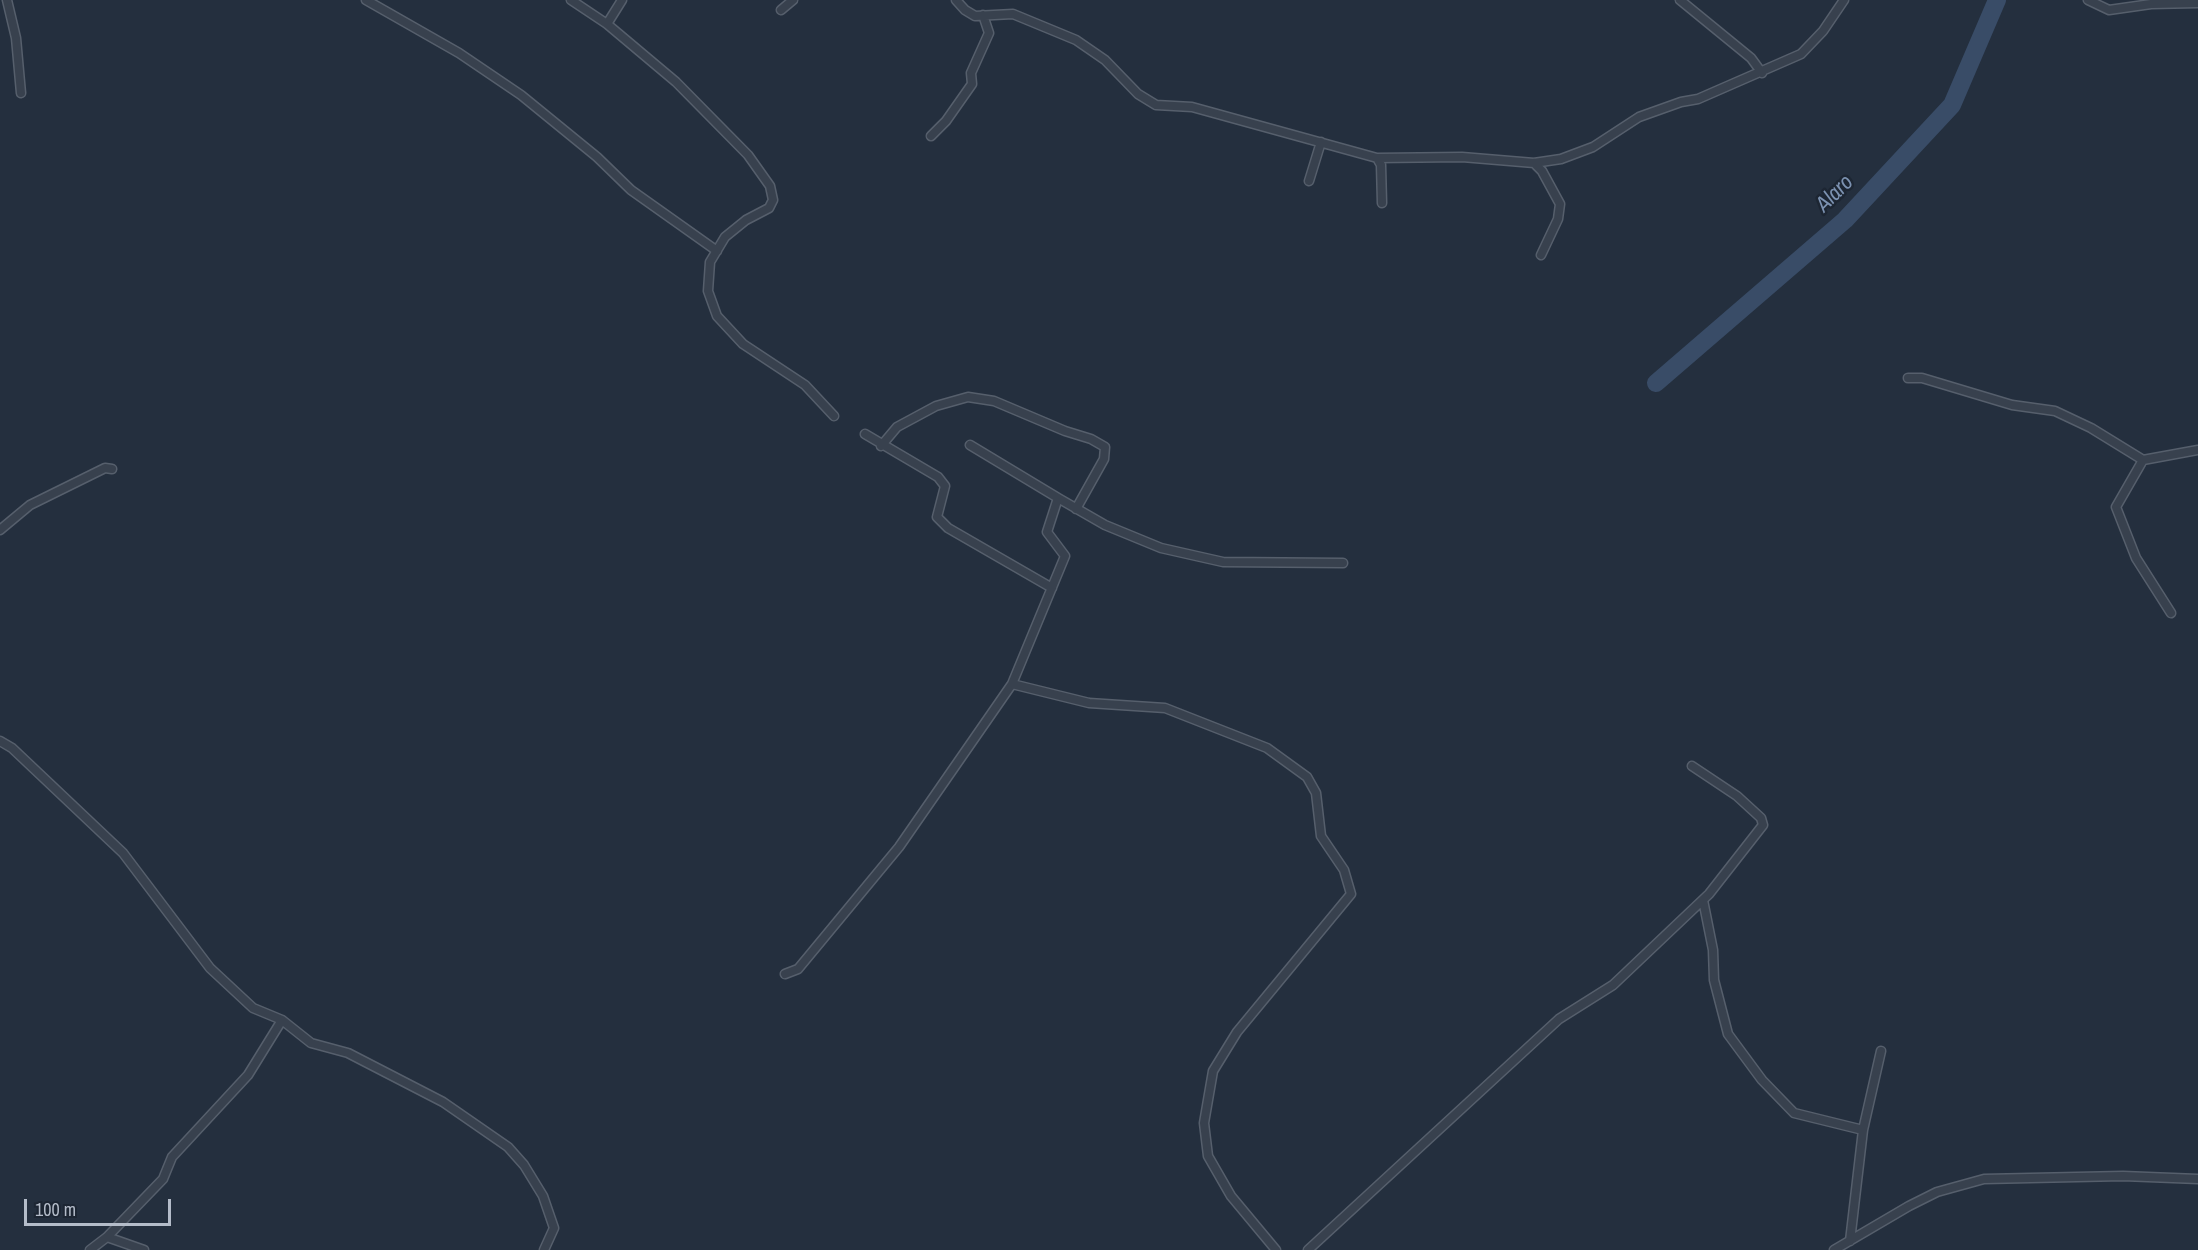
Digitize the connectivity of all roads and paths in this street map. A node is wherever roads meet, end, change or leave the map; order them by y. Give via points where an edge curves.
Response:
1 (8, 0) edge
2 (366, 0) edge
3 (571, 0) edge
4 (622, 0) edge
5 (793, 0) edge
6 (956, 0) edge
7 (1680, 0) edge
8 (1844, 0) edge
9 (2088, 0) edge
10 (2198, 3) edge
11 (781, 10) dead end
12 (983, 15) junction
13 (607, 24) junction
14 (1762, 73) junction
15 (21, 93) dead end
16 (931, 136) dead end
17 (1321, 142) junction
18 (1377, 158) junction
19 (1534, 163) junction
20 (1309, 181) dead end
21 (1382, 203) dead end
22 (717, 251) junction
23 (1541, 255) dead end
24 (1908, 378) dead end
25 (834, 416) dead end
26 (865, 434) dead end
27 (970, 445) dead end
28 (881, 446) junction
29 (2198, 450) edge
30 (2143, 460) junction
31 (112, 469) dead end
32 (1058, 498) junction
33 (1076, 509) junction
34 (0, 530) edge
35 (1343, 563) dead end
36 (1052, 588) junction
37 (2171, 613) dead end
38 (1012, 684) junction
39 (0, 741) edge
40 (1692, 766) dead end
41 (1703, 900) junction
42 (784, 974) dead end
43 (282, 1020) junction
44 (1881, 1051) dead end
45 (1863, 1130) junction
46 (2198, 1179) edge
47 (107, 1237) junction
48 (1850, 1241) junction
49 (90, 1250) edge
50 (144, 1250) edge
51 (544, 1250) edge
52 (1276, 1250) edge
53 (1308, 1250) edge
54 (1834, 1250) edge

1 - 15 street
2 - 22 street via 459,52 521,94 631,190
3 - 13 street
4 - 13 street
5 - 11 street
6 - 12 street via 970,15
7 - 14 street via 1751,57
8 - 14 street via 1801,54
9 - 10 street via 2109,10
12 - 16 street via 989,33 971,73 972,84
12 - 17 street via 1013,14 1076,40 1156,105 1192,107
13 - 22 street via 718,123 770,186 773,200 769,208 725,237
14 - 19 street via 1639,117 1593,147 1561,159
17 - 18 street
17 - 20 street
18 - 19 street via 1474,158
18 - 21 street via 1381,165
19 - 23 street via 1560,204 1558,219
22 - 25 street via 710,262 708,291 717,316 742,344 806,386
24 - 30 street via 1922,378 2012,405 2055,411
26 - 28 street
27 - 32 street
28 - 33 street via 897,427 936,406 968,398 994,401 1104,447 1104,459
28 - 36 street via 938,477 945,486 937,517 948,528
29 - 30 street
30 - 37 street via 2116,507 2136,558
31 - 34 street via 105,468 30,505
32 - 33 street
32 - 36 street via 1047,532 1065,556
33 - 35 street via 1161,548 1223,562
36 - 38 street
38 - 42 street via 899,847 798,969
38 - 52 street via 1089,704 1165,708 1267,748 1307,777 1316,793 1321,836 1344,870 1351,894 1237,1032 1213,1071 1204,1123 1208,1156 1225,1186
39 - 43 street via 123,852 210,968 253,1008
40 - 41 street via 1737,796 1761,818 1763,825
41 - 45 street via 1713,950 1714,980 1728,1034 1762,1080 1794,1113
41 - 53 street via 1613,985 1559,1019
43 - 47 street via 248,1075 172,1157 163,1179
43 - 51 street via 311,1043 348,1053 443,1102 508,1147 543,1196 554,1228
44 - 45 street
45 - 48 street
46 - 48 street via 1984,1179 1937,1192
47 - 49 street
47 - 50 street
48 - 54 street

